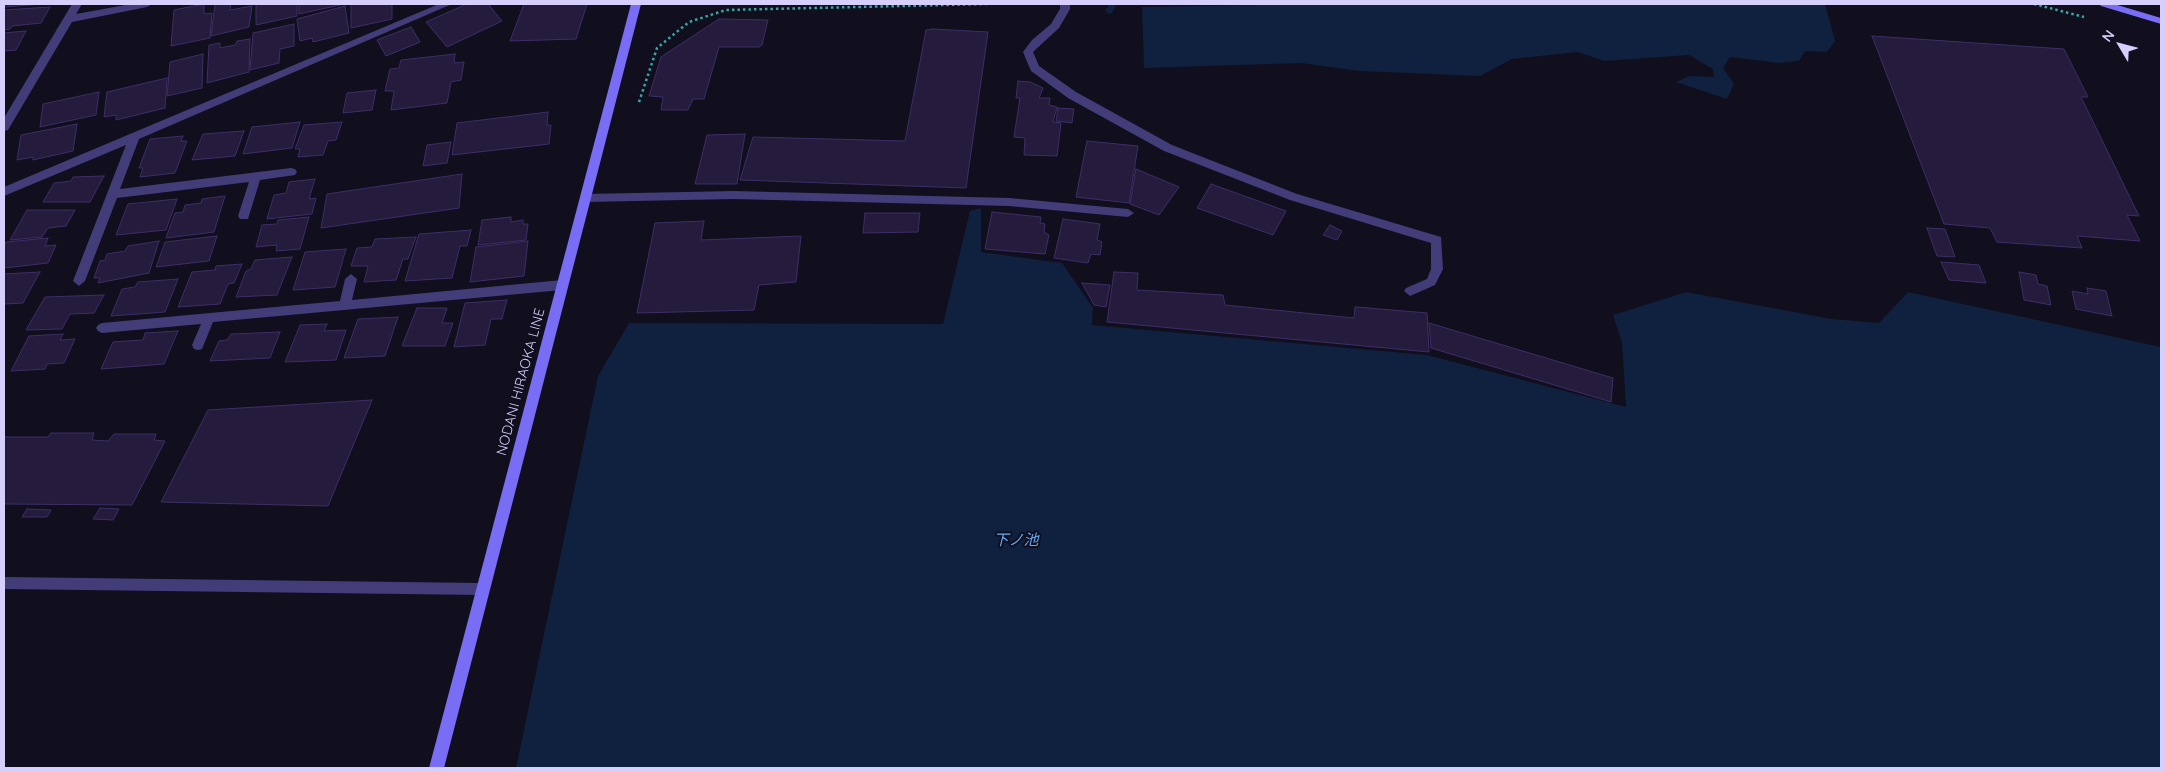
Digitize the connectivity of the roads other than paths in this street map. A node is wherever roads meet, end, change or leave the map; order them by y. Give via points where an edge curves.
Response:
1 (78, 4) edge
2 (147, 4) edge
3 (446, 4) edge
4 (636, 4) edge
5 (1065, 4) edge
6 (2104, 4) edge
7 (427, 8) edge
8 (68, 19) junction
9 (2161, 21) edge
10 (4, 127) edge
11 (135, 136) junction
12 (291, 172) dead end
13 (256, 176) junction
14 (4, 189) edge
15 (114, 194) junction
16 (586, 198) junction
17 (1128, 213) dead end
18 (244, 216) dead end
19 (351, 278) dead end
20 (79, 281) dead end
21 (562, 285) junction
22 (1410, 291) dead end
23 (344, 306) junction
24 (209, 318) junction
25 (102, 328) dead end
26 (198, 345) dead end
27 (4, 583) edge
28 (482, 589) junction
29 (436, 768) edge

1 - 8 street
2 - 8 street
3 - 7 street
4 - 16 main road, NODANI HIRAOKA LINE
5 - 22 street via 1055,26 1028,52 1035,68 1115,121 1168,148 1294,197 1437,240 1438,269 1431,282
6 - 9 main road
7 - 11 street
8 - 10 street
11 - 14 street
11 - 15 street
12 - 13 street
13 - 15 street
13 - 18 street
15 - 20 street
16 - 17 street via 734,195 1009,202
16 - 21 main road, NODANI HIRAOKA LINE
19 - 23 street
21 - 23 street
21 - 28 main road, NODANI HIRAOKA LINE
23 - 24 street
24 - 25 street
24 - 26 street
27 - 28 street
28 - 29 main road, NODANI HIRAOKA LINE

